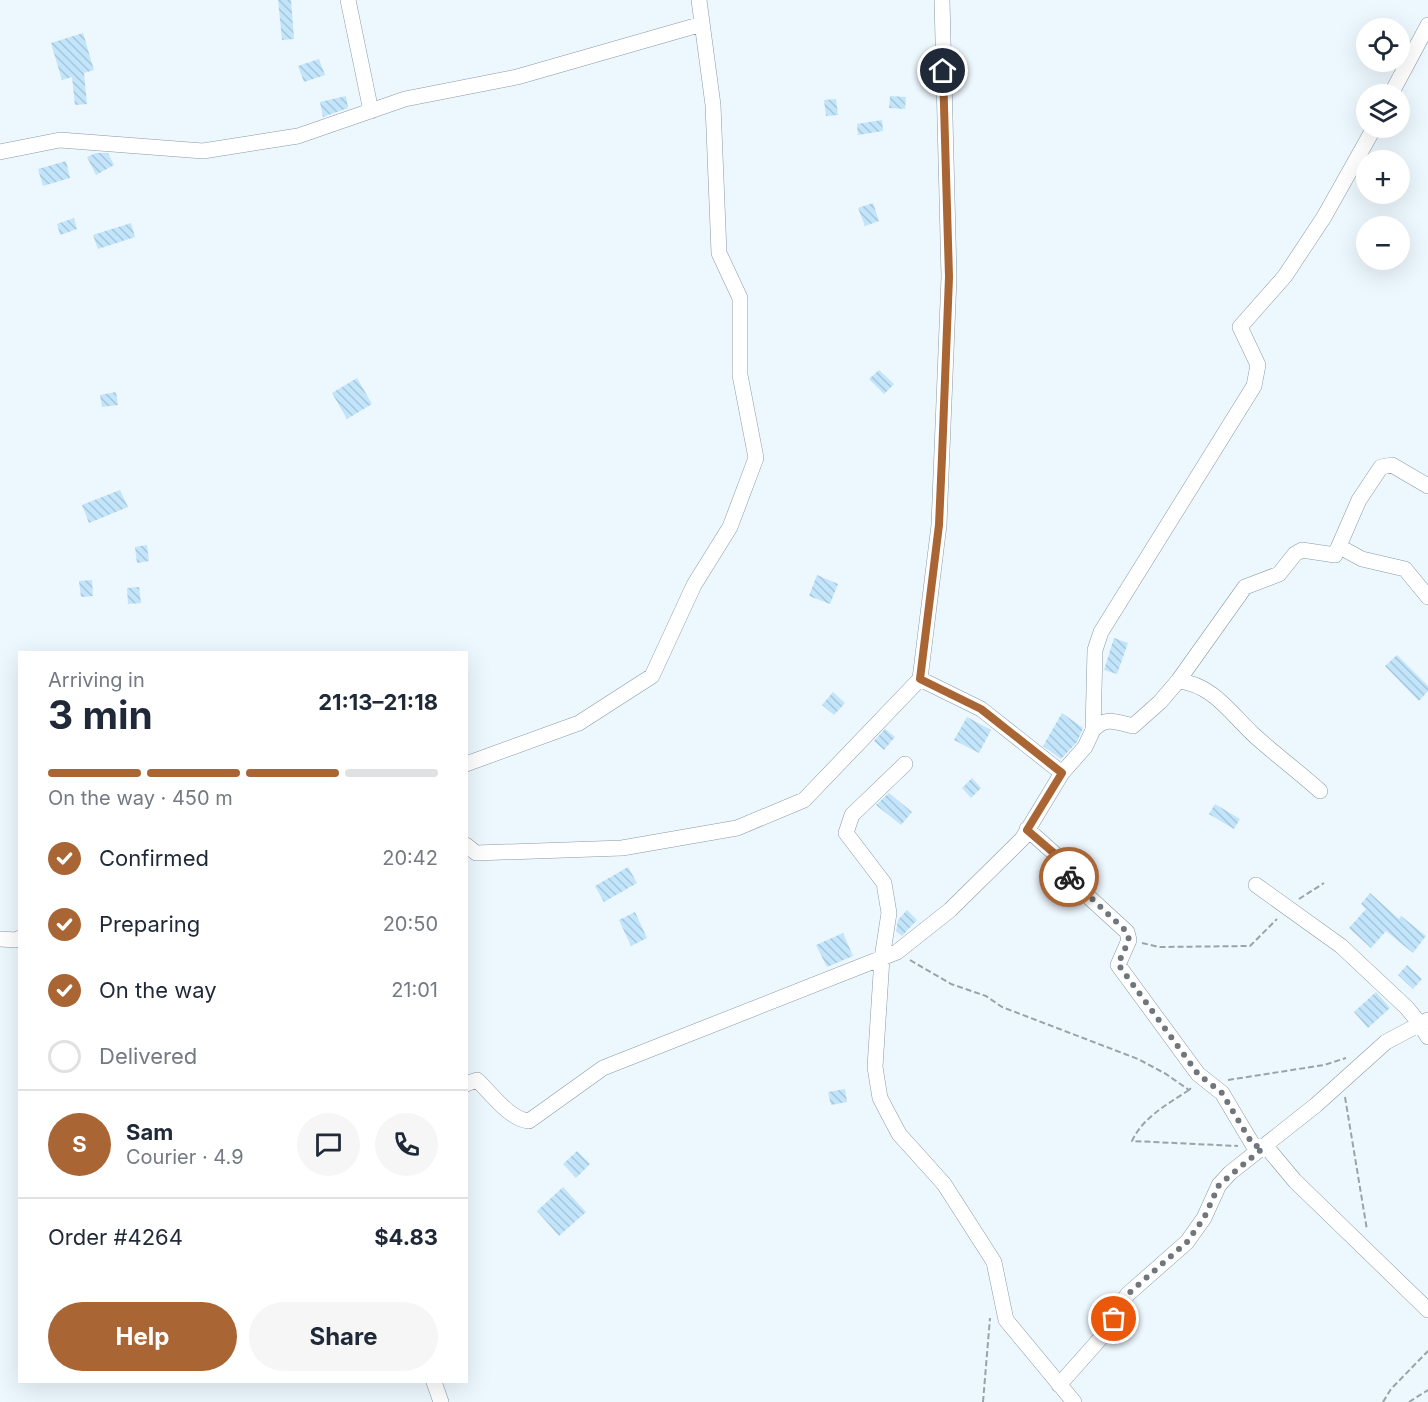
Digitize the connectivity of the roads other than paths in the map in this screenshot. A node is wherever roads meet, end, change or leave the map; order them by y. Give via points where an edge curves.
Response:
1 (348, 0) edge
2 (699, 0) edge
3 (942, 0) edge
4 (702, 24) junction
5 (1428, 25) edge
6 (1396, 84) edge
7 (370, 111) junction
8 (1368, 138) edge
9 (0, 152) edge
10 (1428, 486) edge
11 (1340, 547) junction
12 (1428, 597) edge
13 (920, 679) junction
14 (1178, 681) junction
15 (1093, 730) junction
16 (468, 763) edge
17 (905, 764) dead end
18 (1062, 773) junction
19 (1320, 791) dead end
20 (1027, 830) junction
21 (468, 847) edge
22 (1256, 885) dead end
23 (0, 939) edge
24 (18, 939) edge
25 (882, 958) junction
26 (1425, 1027) edge
27 (468, 1083) edge
28 (1263, 1148) junction
29 (1428, 1310) edge
30 (434, 1383) edge
31 (1059, 1385) junction
32 (441, 1402) edge
33 (1074, 1402) edge

1 - 7 street
2 - 4 street
3 - 13 street via 949,277 939,525
4 - 7 street via 517,77 405,99
4 - 16 street via 713,105 719,253 740,298 740,375 756,458 730,527 694,585 652,676 579,723
5 - 6 street
7 - 9 street via 298,136 203,150 60,141
8 - 15 street via 1292,266 1240,327 1258,365 1254,386 1101,632 1095,650
10 - 11 street via 1392,465 1381,467 1359,500
11 - 12 street via 1362,560 1405,569
11 - 14 street via 1335,555 1328,556 1302,550 1279,574 1245,587
13 - 18 street via 981,709
13 - 21 street via 804,800 737,828 621,848 476,853
14 - 15 street via 1133,726 1109,720 1100,722
14 - 19 street via 1193,682 1211,694
15 - 18 street via 1085,747
17 - 25 street via 852,815 846,833 884,883 889,913
18 - 20 street
20 - 25 street via 950,910 897,952
20 - 28 street via 1055,854 1080,889 1118,922 1129,940 1118,964 1198,1074 1222,1093 1253,1145
22 - 26 street via 1341,946
23 - 24 street
25 - 27 street via 603,1068 529,1120 512,1114 477,1080
25 - 31 street via 875,1067 880,1098 899,1134 944,1184 994,1262 1006,1320
26 - 28 street via 1386,1042
28 - 29 street
28 - 31 street via 1219,1185 1187,1242 1128,1294 1107,1331
30 - 32 street
31 - 33 street

